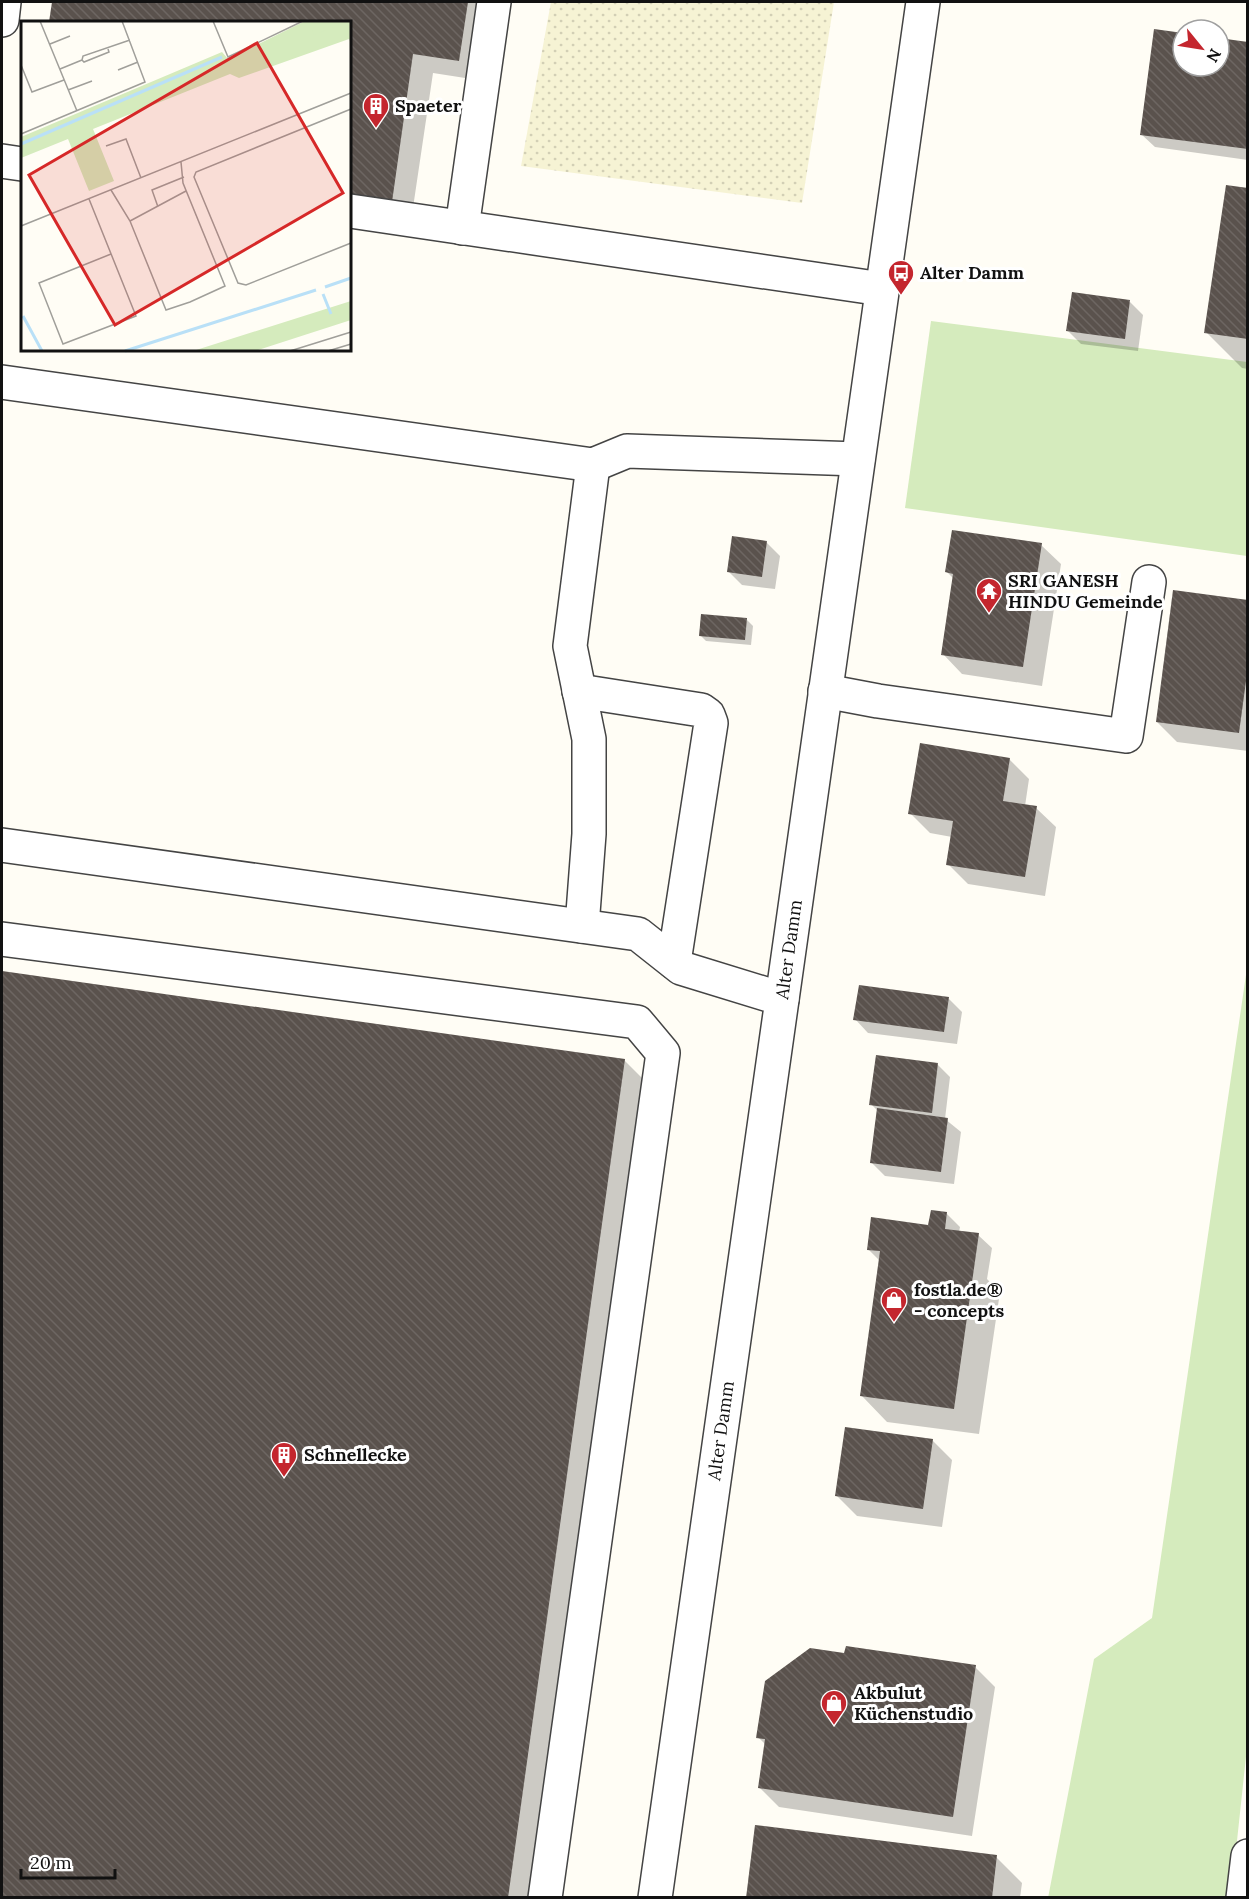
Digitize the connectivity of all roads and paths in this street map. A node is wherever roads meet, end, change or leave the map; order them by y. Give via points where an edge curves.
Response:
1 (4, 2) edge
2 (494, 2) edge
3 (923, 2) edge
4 (2, 20) edge
5 (2, 161) edge
6 (21, 164) edge
7 (351, 211) edge
8 (462, 228) junction
9 (882, 289) junction
10 (2, 382) edge
11 (858, 459) junction
12 (593, 465) junction
13 (1149, 582) dead end
14 (579, 691) junction
15 (825, 691) junction
16 (2, 844) edge
17 (582, 926) junction
18 (2, 939) edge
19 (674, 962) junction
20 (782, 999) junction
21 (1248, 1856) edge
22 (544, 1898) edge
23 (655, 1898) edge
24 (1243, 1898) edge

1 - 4 street
2 - 8 street
3 - 9 street, Alter Damm
5 - 6 street
7 - 8 street
8 - 9 street
9 - 11 street, Alter Damm
10 - 12 street
11 - 12 street via 627,451
11 - 15 street, Alter Damm
12 - 14 street via 570,646
13 - 15 street via 1126,736
14 - 17 street via 589,739 589,834
14 - 19 street via 701,710 711,723
15 - 20 street, Alter Damm
16 - 17 street
17 - 19 street via 638,934
18 - 22 street via 637,1022 663,1053
19 - 20 street via 681,968
20 - 23 street, Alter Damm
21 - 24 street

